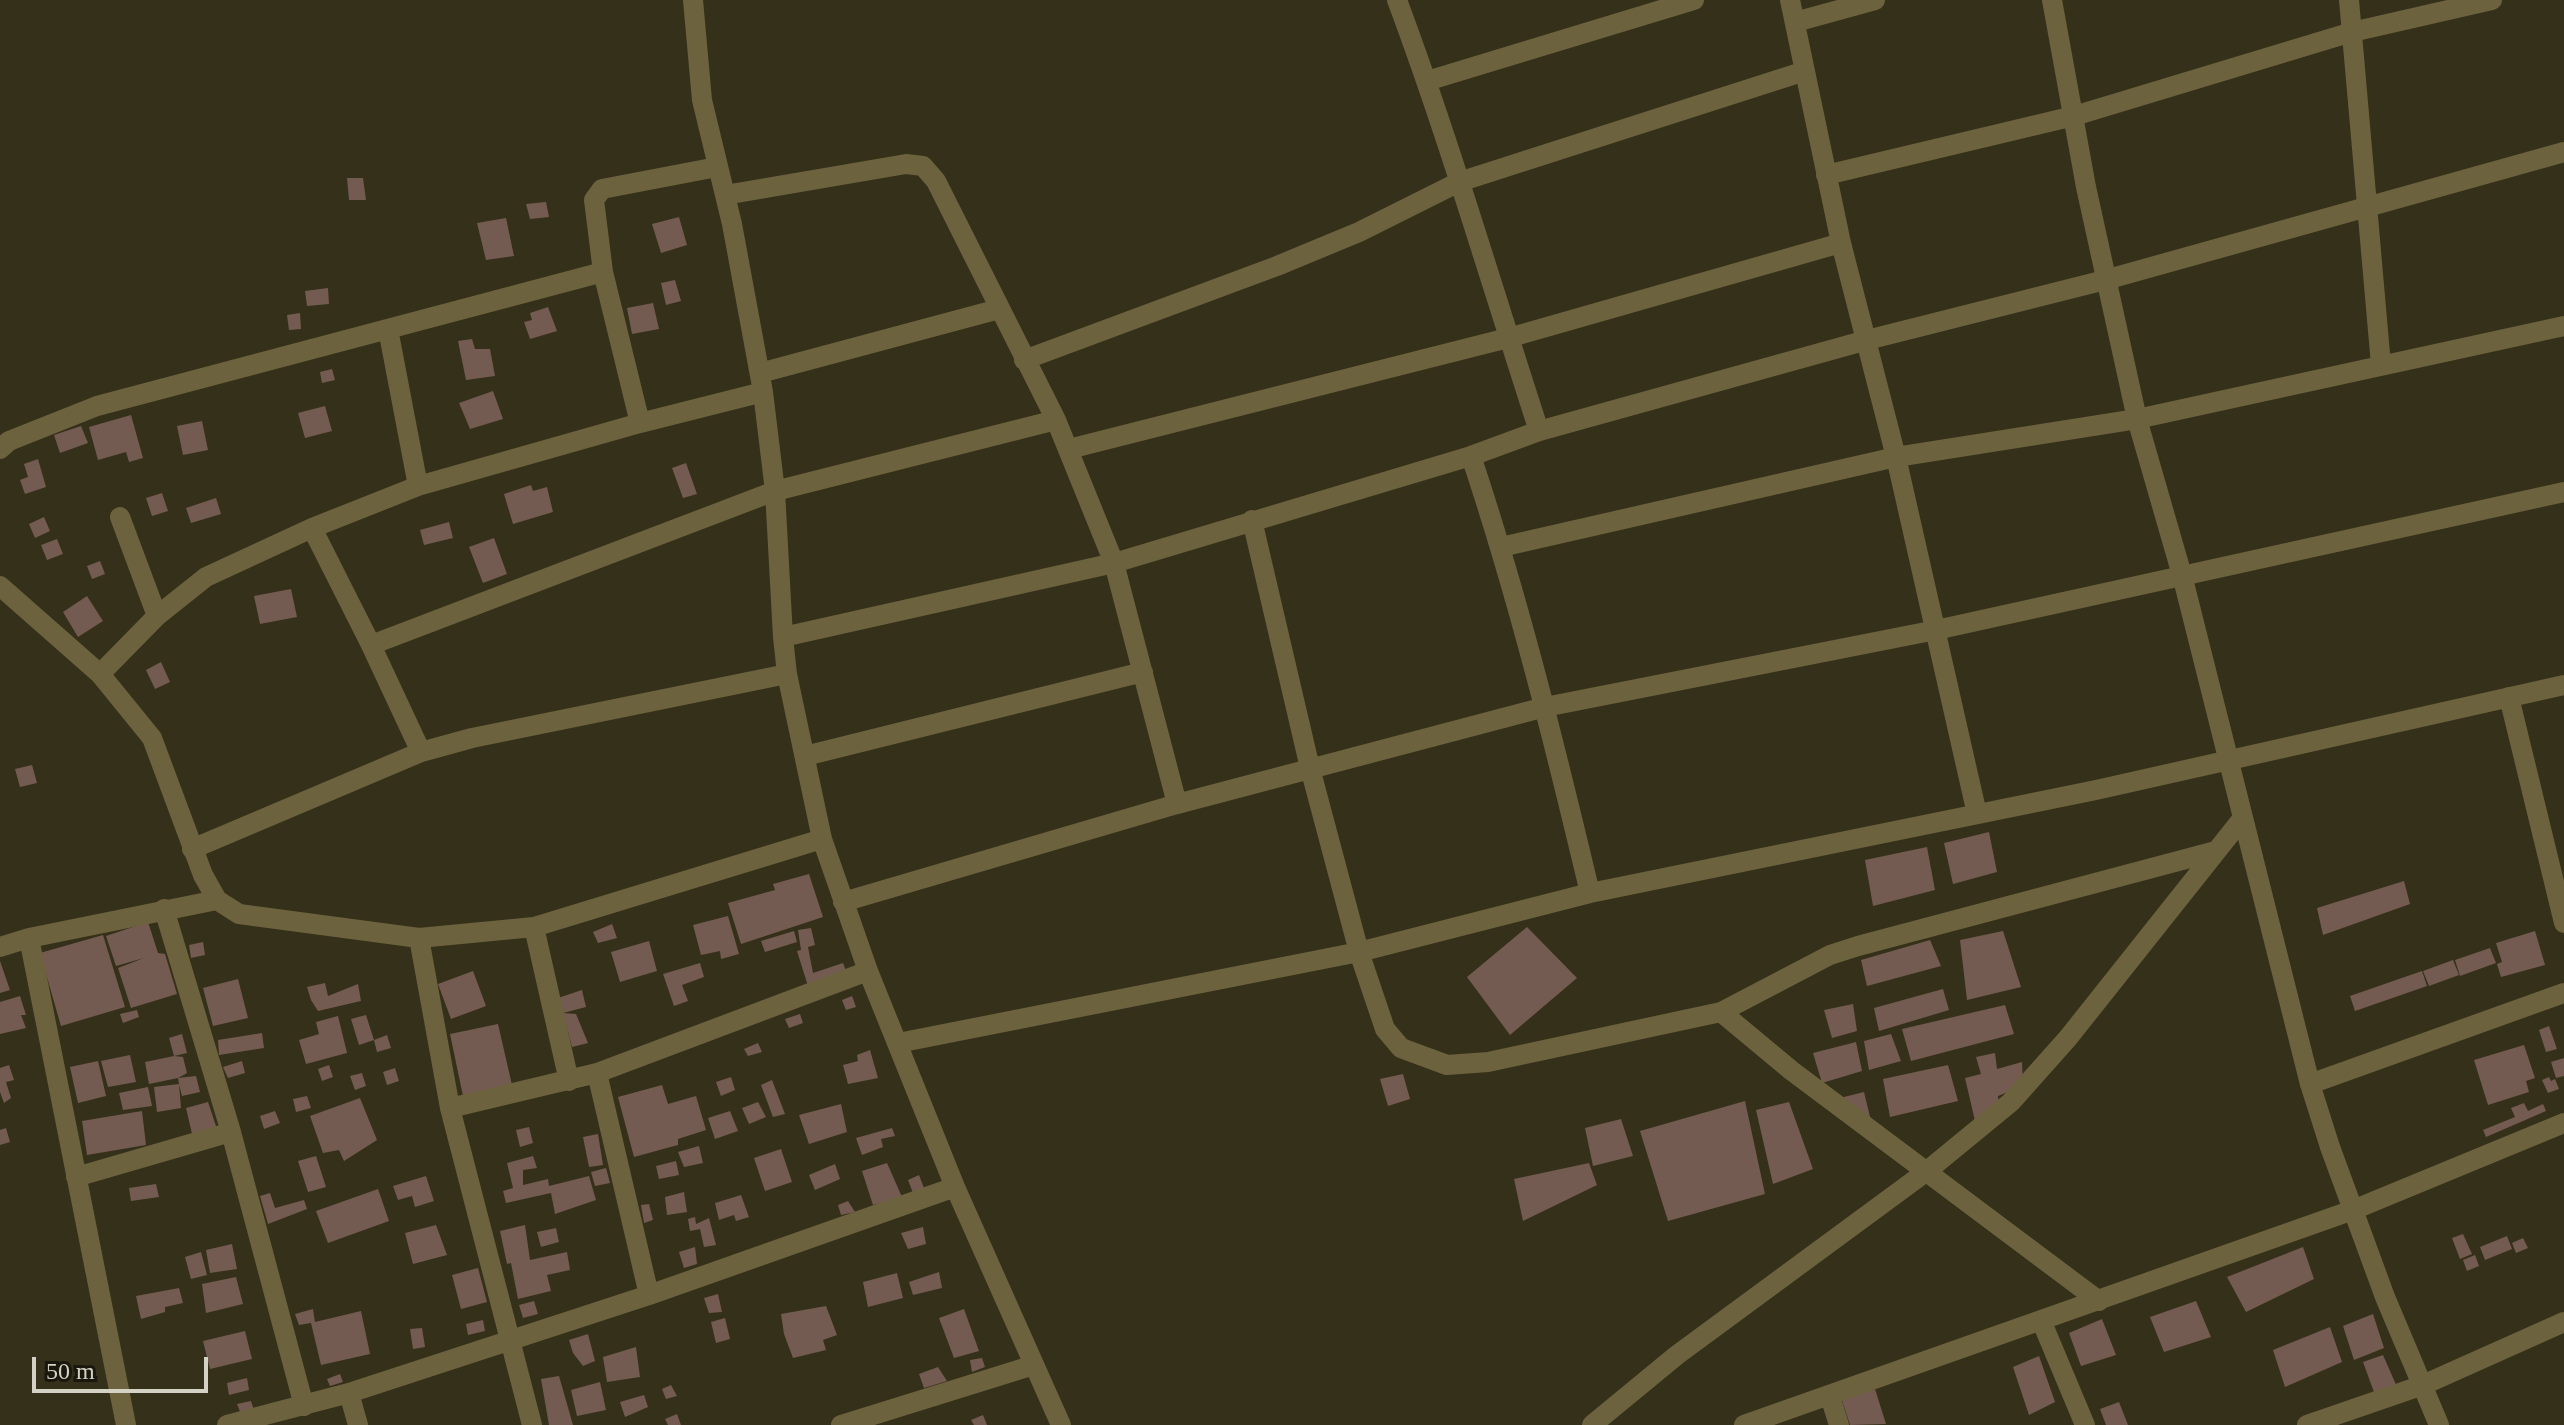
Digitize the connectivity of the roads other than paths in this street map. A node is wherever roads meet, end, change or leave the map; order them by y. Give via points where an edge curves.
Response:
1 (693, 0) edge
2 (1397, 0) edge
3 (1694, 0) edge
4 (1790, 0) edge
5 (1875, 0) edge
6 (2052, 0) edge
7 (2349, 0) edge
8 (2492, 0) edge
9 (1795, 22) junction
10 (2352, 32) junction
11 (1805, 71) junction
12 (1427, 81) junction
13 (2074, 116) junction
14 (2564, 152) edge
15 (715, 158) junction
16 (1826, 175) junction
17 (1459, 182) junction
18 (725, 195) junction
19 (2368, 206) junction
20 (1841, 243) junction
21 (603, 272) junction
22 (2105, 280) junction
23 (999, 309) junction
24 (2564, 326) edge
25 (388, 329) junction
26 (1508, 338) junction
27 (1867, 340) junction
28 (1024, 360) junction
29 (2381, 365) junction
30 (762, 383) junction
31 (2137, 419) junction
32 (1056, 420) junction
33 (640, 423) junction
34 (1539, 431) junction
35 (0, 449) edge
36 (1069, 449) junction
37 (1471, 456) junction
38 (1896, 457) junction
39 (418, 486) junction
40 (775, 491) junction
41 (2564, 492) edge
42 (120, 517) dead end
43 (1252, 520) junction
44 (312, 528) junction
45 (1501, 547) junction
46 (1114, 563) junction
47 (2182, 575) junction
48 (0, 586) edge
49 (157, 616) junction
50 (1936, 630) junction
51 (783, 637) junction
52 (371, 645) junction
53 (1143, 672) junction
54 (100, 674) junction
55 (787, 674) junction
56 (2564, 685) edge
57 (2509, 697) junction
58 (1545, 707) junction
59 (421, 752) junction
60 (805, 756) junction
61 (2229, 759) junction
62 (1310, 768) junction
63 (1177, 804) junction
64 (1977, 814) junction
65 (2242, 819) junction
66 (822, 839) junction
67 (192, 849) junction
68 (2216, 851) junction
69 (2560, 891) edge
70 (1590, 893) junction
71 (217, 900) junction
72 (843, 902) junction
73 (164, 909) junction
74 (2564, 923) edge
75 (534, 927) junction
76 (29, 938) junction
77 (419, 938) junction
78 (0, 947) edge
79 (1359, 952) junction
80 (868, 971) junction
81 (2564, 993) edge
82 (1721, 1012) junction
83 (898, 1043) junction
84 (597, 1073) junction
85 (569, 1081) junction
86 (2310, 1084) junction
87 (450, 1108) junction
88 (2564, 1123) edge
89 (231, 1132) junction
90 (1927, 1171) junction
91 (76, 1177) junction
92 (955, 1187) junction
93 (2353, 1210) junction
94 (649, 1295) junction
95 (2099, 1301) junction
96 (2041, 1320) junction
97 (2564, 1322) edge
98 (509, 1340) junction
99 (1034, 1365) junction
100 (2423, 1385) junction
101 (349, 1393) junction
102 (1830, 1396) junction
103 (304, 1406) junction
104 (126, 1425) edge
105 (227, 1425) edge
106 (358, 1425) edge
107 (532, 1425) edge
108 (841, 1425) edge
109 (1061, 1425) edge
110 (1592, 1425) edge
111 (1744, 1425) edge
112 (1839, 1425) edge
113 (2085, 1425) edge
114 (2307, 1425) edge
115 (2439, 1425) edge

1 - 15 street via 702,100
2 - 12 street
3 - 12 street
4 - 9 street
5 - 9 street
6 - 13 street
7 - 10 street
8 - 10 street
9 - 11 street
10 - 13 street
10 - 19 street
11 - 16 street
11 - 17 street
12 - 17 street
13 - 16 street
13 - 22 street
14 - 19 street
15 - 18 street
15 - 21 street via 596,194
16 - 20 street
17 - 26 street
17 - 28 street via 1277,266
18 - 23 street via 906,164 923,166 936,181
18 - 30 street
19 - 22 street
19 - 29 street
20 - 26 street
20 - 27 street
21 - 25 street
21 - 33 street
22 - 27 street
22 - 31 street
23 - 28 street
23 - 30 street
24 - 29 street
25 - 35 street via 97,406
25 - 39 street
26 - 34 street
26 - 36 street
27 - 34 street
27 - 38 street
28 - 32 street
29 - 31 street
30 - 33 street
30 - 40 street
31 - 38 street
31 - 47 street
32 - 36 street
32 - 40 street
33 - 39 street
34 - 37 street
36 - 46 street
37 - 43 street
37 - 45 street
38 - 45 street
38 - 50 street
39 - 44 street
40 - 51 street
40 - 52 street
41 - 47 street
42 - 49 street
43 - 46 street
43 - 62 street
44 - 49 street via 206,577
44 - 52 street
45 - 58 street
46 - 51 street
46 - 53 street
47 - 50 street
47 - 61 street
48 - 54 street
49 - 54 street
50 - 58 street
50 - 64 street
51 - 55 street
52 - 59 street
53 - 60 street
53 - 63 street
54 - 67 street via 152,738
55 - 59 street
55 - 60 street
56 - 57 street
57 - 61 street
57 - 69 street
58 - 62 street
58 - 70 street
59 - 67 street
60 - 66 street
61 - 64 street
61 - 65 street
62 - 63 street
62 - 79 street
63 - 72 street
64 - 70 street
65 - 68 street
65 - 86 street
66 - 72 street
66 - 75 street
67 - 71 street
68 - 82 street via 1830,955
68 - 90 street via 2011,1102
69 - 74 street
70 - 79 street
71 - 73 street
71 - 77 street via 239,914
72 - 80 street
73 - 76 street
73 - 89 street
75 - 77 street
75 - 85 street
76 - 78 street
76 - 91 street
77 - 87 street
79 - 82 street via 1385,1029 1401,1048 1447,1065 1488,1062
79 - 83 street
80 - 83 street
80 - 84 street
81 - 86 street
82 - 90 street
83 - 92 street
84 - 85 street
84 - 94 street
85 - 87 street
86 - 93 street
87 - 98 street
88 - 93 street
89 - 91 street
89 - 103 street
90 - 95 street
90 - 110 street via 1677,1355
91 - 104 street
92 - 94 street
92 - 99 street
93 - 95 street
93 - 100 street
94 - 98 street
95 - 96 street
96 - 102 street
96 - 113 street
97 - 100 street
98 - 101 street
98 - 107 street
99 - 108 street
99 - 109 street
100 - 114 street
100 - 115 street
101 - 103 street
101 - 106 street
102 - 111 street
102 - 112 street
103 - 105 street

